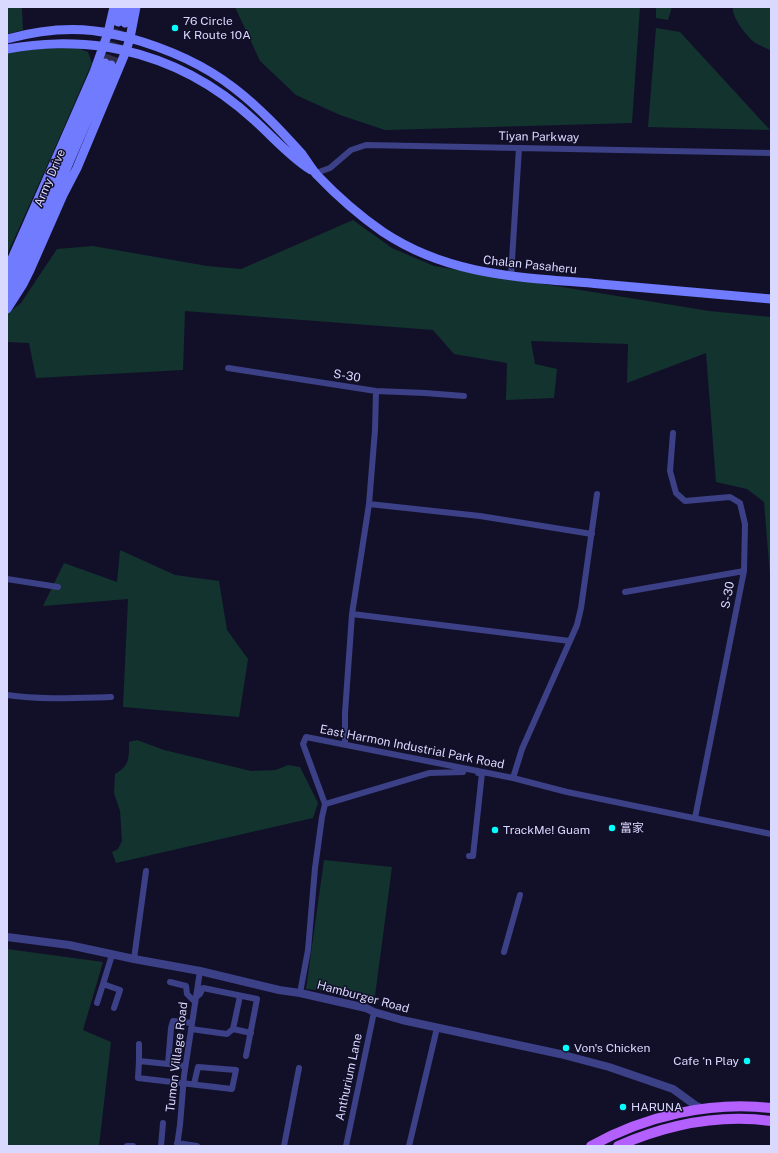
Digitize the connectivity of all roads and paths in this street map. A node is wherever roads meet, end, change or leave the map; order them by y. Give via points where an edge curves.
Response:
1 (114, 7) edge
2 (122, 7) edge
3 (128, 7) edge
4 (136, 7) edge
5 (110, 33) junction
6 (128, 37) junction
7 (7, 39) edge
8 (105, 46) junction
9 (7, 49) edge
10 (124, 50) junction
11 (519, 148) junction
12 (771, 153) edge
13 (316, 173) junction
14 (7, 270) edge
15 (512, 276) junction
16 (7, 284) edge
17 (7, 298) edge
18 (771, 299) edge
19 (7, 309) edge
20 (228, 368) dead end
21 (376, 391) junction
22 (464, 396) dead end
23 (673, 433) dead end
24 (597, 494) dead end
25 (369, 504) junction
26 (592, 534) junction
27 (744, 571) junction
28 (7, 579) edge
29 (58, 586) dead end
30 (625, 592) dead end
31 (352, 614) junction
32 (570, 641) junction
33 (7, 695) edge
34 (111, 697) dead end
35 (345, 744) junction
36 (482, 773) junction
37 (513, 778) junction
38 (325, 804) junction
39 (695, 818) junction
40 (771, 834) edge
41 (469, 856) dead end
42 (146, 871) dead end
43 (520, 894) dead end
44 (7, 937) edge
45 (504, 952) dead end
46 (112, 955) junction
47 (134, 960) junction
48 (200, 972) junction
49 (170, 982) dead end
50 (103, 984) junction
51 (300, 993) junction
52 (240, 996) junction
53 (195, 1000) junction
54 (97, 1004) dead end
55 (114, 1008) dead end
56 (374, 1012) junction
57 (191, 1026) junction
58 (437, 1028) junction
59 (233, 1029) junction
60 (250, 1033) junction
61 (140, 1044) dead end
62 (246, 1056) dead end
63 (138, 1061) junction
64 (168, 1064) junction
65 (185, 1066) junction
66 (299, 1068) dead end
67 (183, 1083) junction
68 (194, 1084) junction
69 (771, 1108) edge
70 (704, 1110) junction
71 (771, 1121) edge
72 (163, 1123) dead end
73 (177, 1145) edge
74 (127, 1146) edge
75 (133, 1146) edge
76 (161, 1146) edge
77 (193, 1146) edge
78 (197, 1146) edge
79 (284, 1146) edge
80 (346, 1146) edge
81 (409, 1146) edge
82 (591, 1146) edge
83 (618, 1146) edge

1 - 5 main road
2 - 3 main road via 122,22
4 - 6 main road
5 - 6 main road, Chalan Pasaheru, bridge
5 - 7 main road, Chalan Pasaheru via 62,30
5 - 8 main road
6 - 10 main road
6 - 13 main road, Chalan Pasaheru via 179,54 221,78 261,111 303,155
8 - 9 main road, Chalan Pasaheru via 61,43
8 - 10 main road, Chalan Pasaheru, bridge
8 - 14 main road
10 - 13 main road, Chalan Pasaheru via 174,66 215,88 298,161
10 - 19 main road via 76,168 30,270
11 - 12 street, Tiyan Parkway
11 - 13 street, Tiyan Parkway via 366,145 351,150 330,168
11 - 15 street
13 - 15 main road, Chalan Pasaheru via 364,217 400,242 448,263 480,272
15 - 18 main road, Chalan Pasaheru
16 - 17 main road, Army Drive via 108,64 24,267
20 - 21 street, S-30
21 - 22 street, S-30
21 - 25 street
23 - 27 street, S-30 via 670,471 676,493 685,501 730,497 740,503 745,524
24 - 26 street
25 - 26 street via 480,516
25 - 31 street
26 - 32 street via 581,608
27 - 30 street
27 - 39 street, S-30
28 - 29 street
31 - 32 street
31 - 35 street
32 - 37 street via 522,748
33 - 34 street via 23,698
35 - 36 street, East Harmon Industrial Park Road
35 - 38 street, East Harmon Industrial Park Road via 306,737 303,744
36 - 37 street, East Harmon Industrial Park Road
36 - 38 street via 429,773
36 - 41 street via 473,856
37 - 39 street, East Harmon Industrial Park Road via 567,792
38 - 51 street via 315,868 308,950
39 - 40 street, East Harmon Industrial Park Road
42 - 47 street
43 - 45 street
44 - 46 street, Hamburger Road via 69,945
46 - 47 street, Hamburger Road
46 - 50 street
47 - 48 street, Hamburger Road
48 - 51 street, Hamburger Road
48 - 53 street, Tumon Village Road
49 - 53 street via 186,986 187,994
50 - 54 street
50 - 55 street via 120,990
51 - 56 street, Hamburger Road
52 - 53 street via 203,988
52 - 59 street
52 - 60 street via 257,999
53 - 57 street, Tumon Village Road
56 - 58 street, Hamburger Road
56 - 80 street, Anthurium Lane
57 - 59 street via 227,1034
57 - 64 street via 173,1021
57 - 65 street, Tumon Village Road
58 - 70 street, Hamburger Road via 553,1052 601,1065 673,1089
58 - 81 street
59 - 60 street
60 - 62 street
61 - 63 street
63 - 64 street
63 - 67 street via 138,1078
64 - 65 street
65 - 67 street, Tumon Village Road
66 - 79 street
67 - 68 street
67 - 73 street, Tumon Village Road
68 - 68 street via 232,1089 236,1070 198,1067
69 - 70 main road via 737,1107
70 - 82 main road via 655,1119
71 - 83 main road via 737,1119 690,1123 658,1130
72 - 76 street
73 - 77 street
74 - 75 street
77 - 78 street

